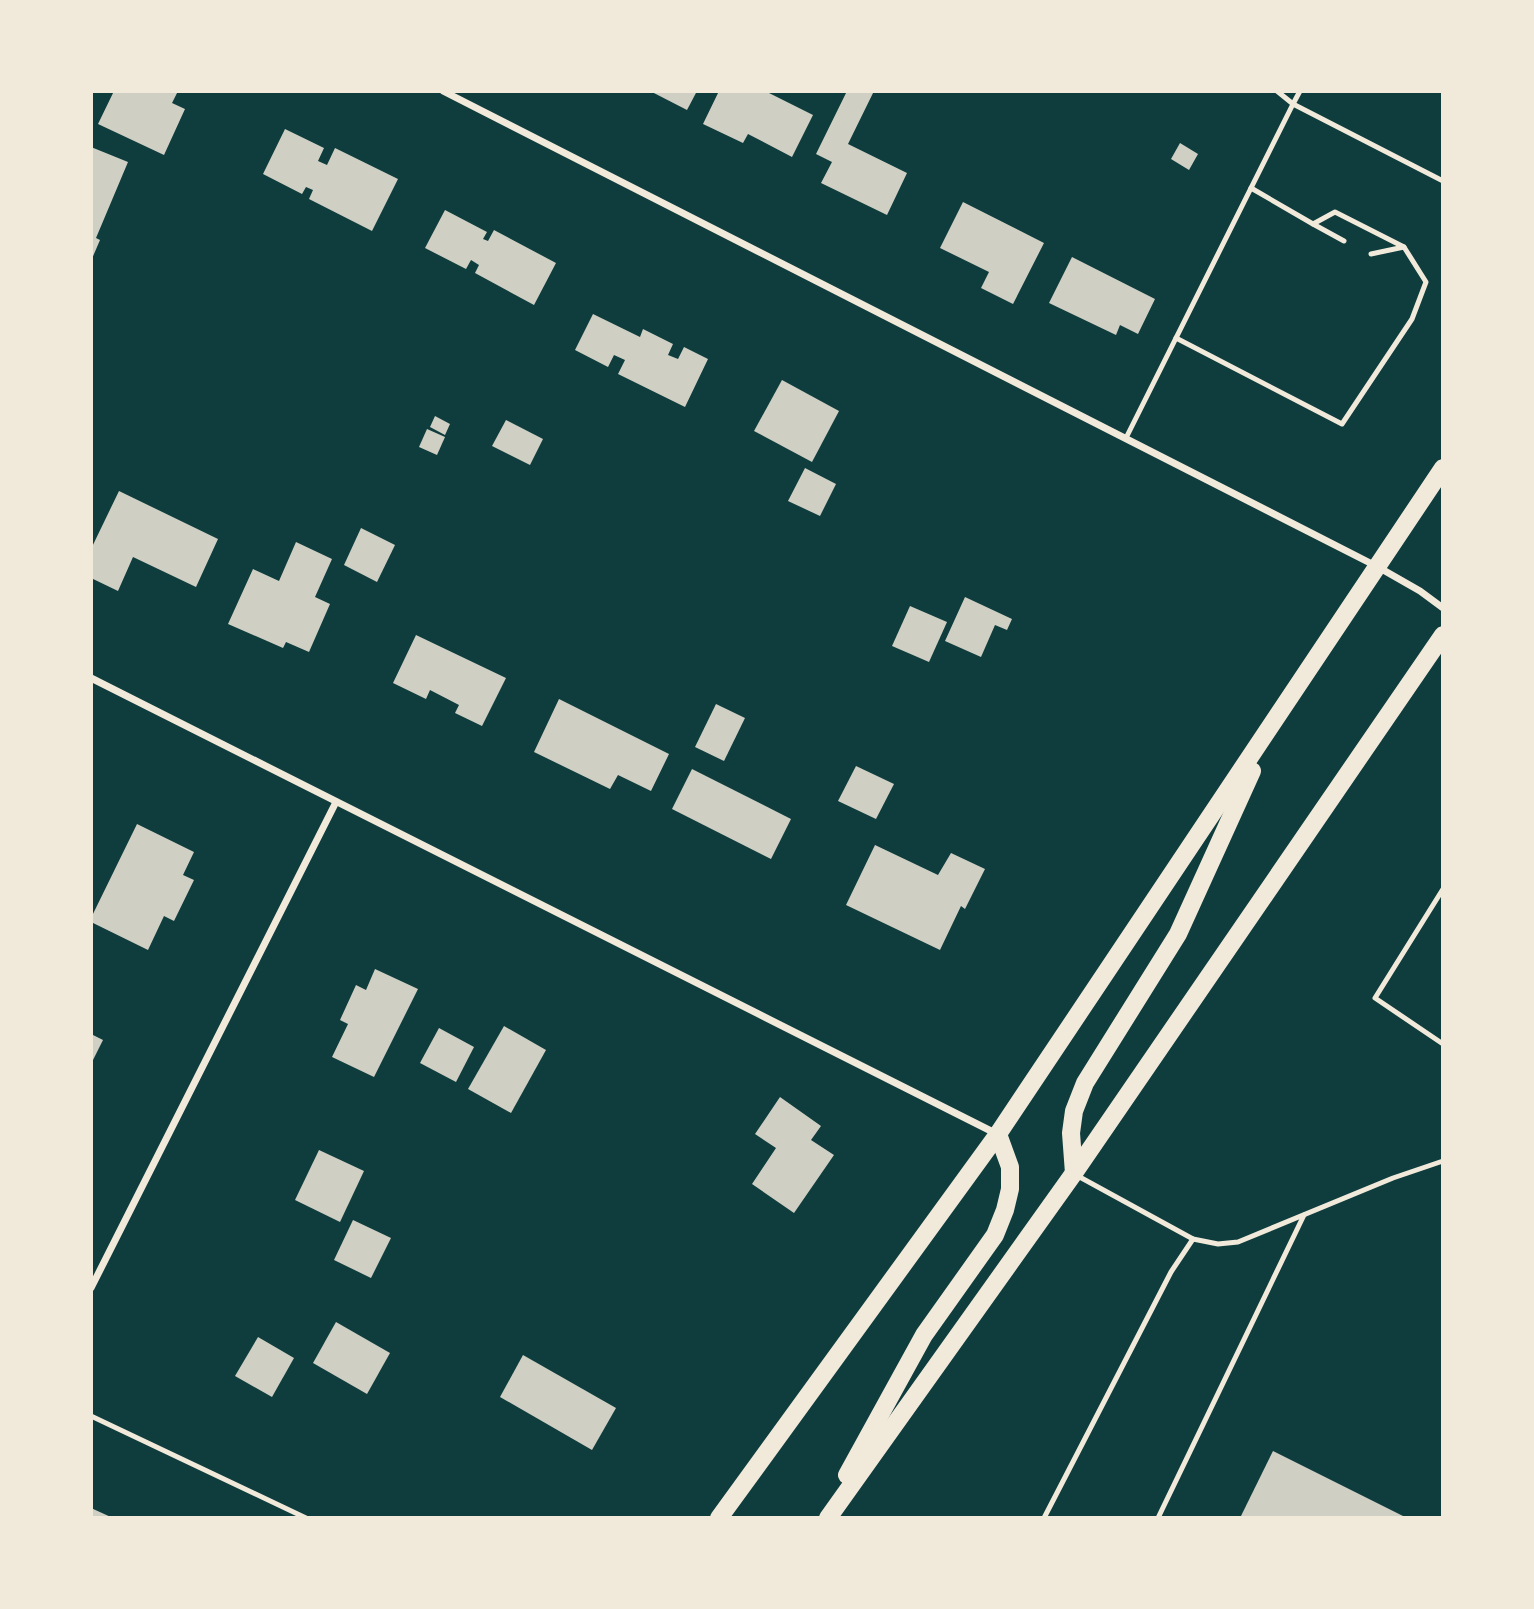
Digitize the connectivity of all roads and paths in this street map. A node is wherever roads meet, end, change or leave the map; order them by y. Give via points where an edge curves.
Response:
1 (443, 91) edge
2 (1277, 91) edge
3 (1300, 91) edge
4 (1293, 104) junction
5 (1443, 181) edge
6 (1251, 188) junction
7 (1313, 224) junction
8 (1344, 241) dead end
9 (1404, 247) junction
10 (1371, 254) dead end
11 (1176, 338) junction
12 (1126, 438) junction
13 (1443, 468) edge
14 (1378, 567) junction
15 (1443, 608) edge
16 (1443, 635) edge
17 (91, 678) edge
18 (1271, 728) junction
19 (336, 802) junction
20 (1443, 889) edge
21 (1443, 1044) edge
22 (998, 1134) junction
23 (1443, 1161) edge
24 (1074, 1173) junction
25 (1304, 1215) junction
26 (1193, 1239) junction
27 (91, 1289) edge
28 (91, 1416) edge
29 (306, 1518) edge
30 (719, 1518) edge
31 (826, 1518) edge
32 (1044, 1518) edge
33 (1158, 1518) edge

1 - 12 street
2 - 4 lane
3 - 4 lane
4 - 5 lane
4 - 6 lane
6 - 7 lane
6 - 11 lane
7 - 8 lane
7 - 9 lane via 1335,212
9 - 10 lane
9 - 11 lane via 1426,282 1412,319 1342,424
11 - 12 lane
12 - 14 street
13 - 14 main road
14 - 15 street
14 - 18 main road
16 - 24 main road
17 - 19 street
18 - 22 main road
18 - 24 main road via 1178,934 1085,1083 1071,1133
19 - 22 street
19 - 27 street
20 - 21 lane via 1375,998
22 - 30 main road
22 - 31 main road via 1010,1167 1010,1189 995,1235 924,1335
23 - 25 lane
24 - 26 lane
24 - 31 main road
25 - 26 lane via 1238,1242
25 - 33 lane
26 - 32 lane via 1171,1272
28 - 29 lane

